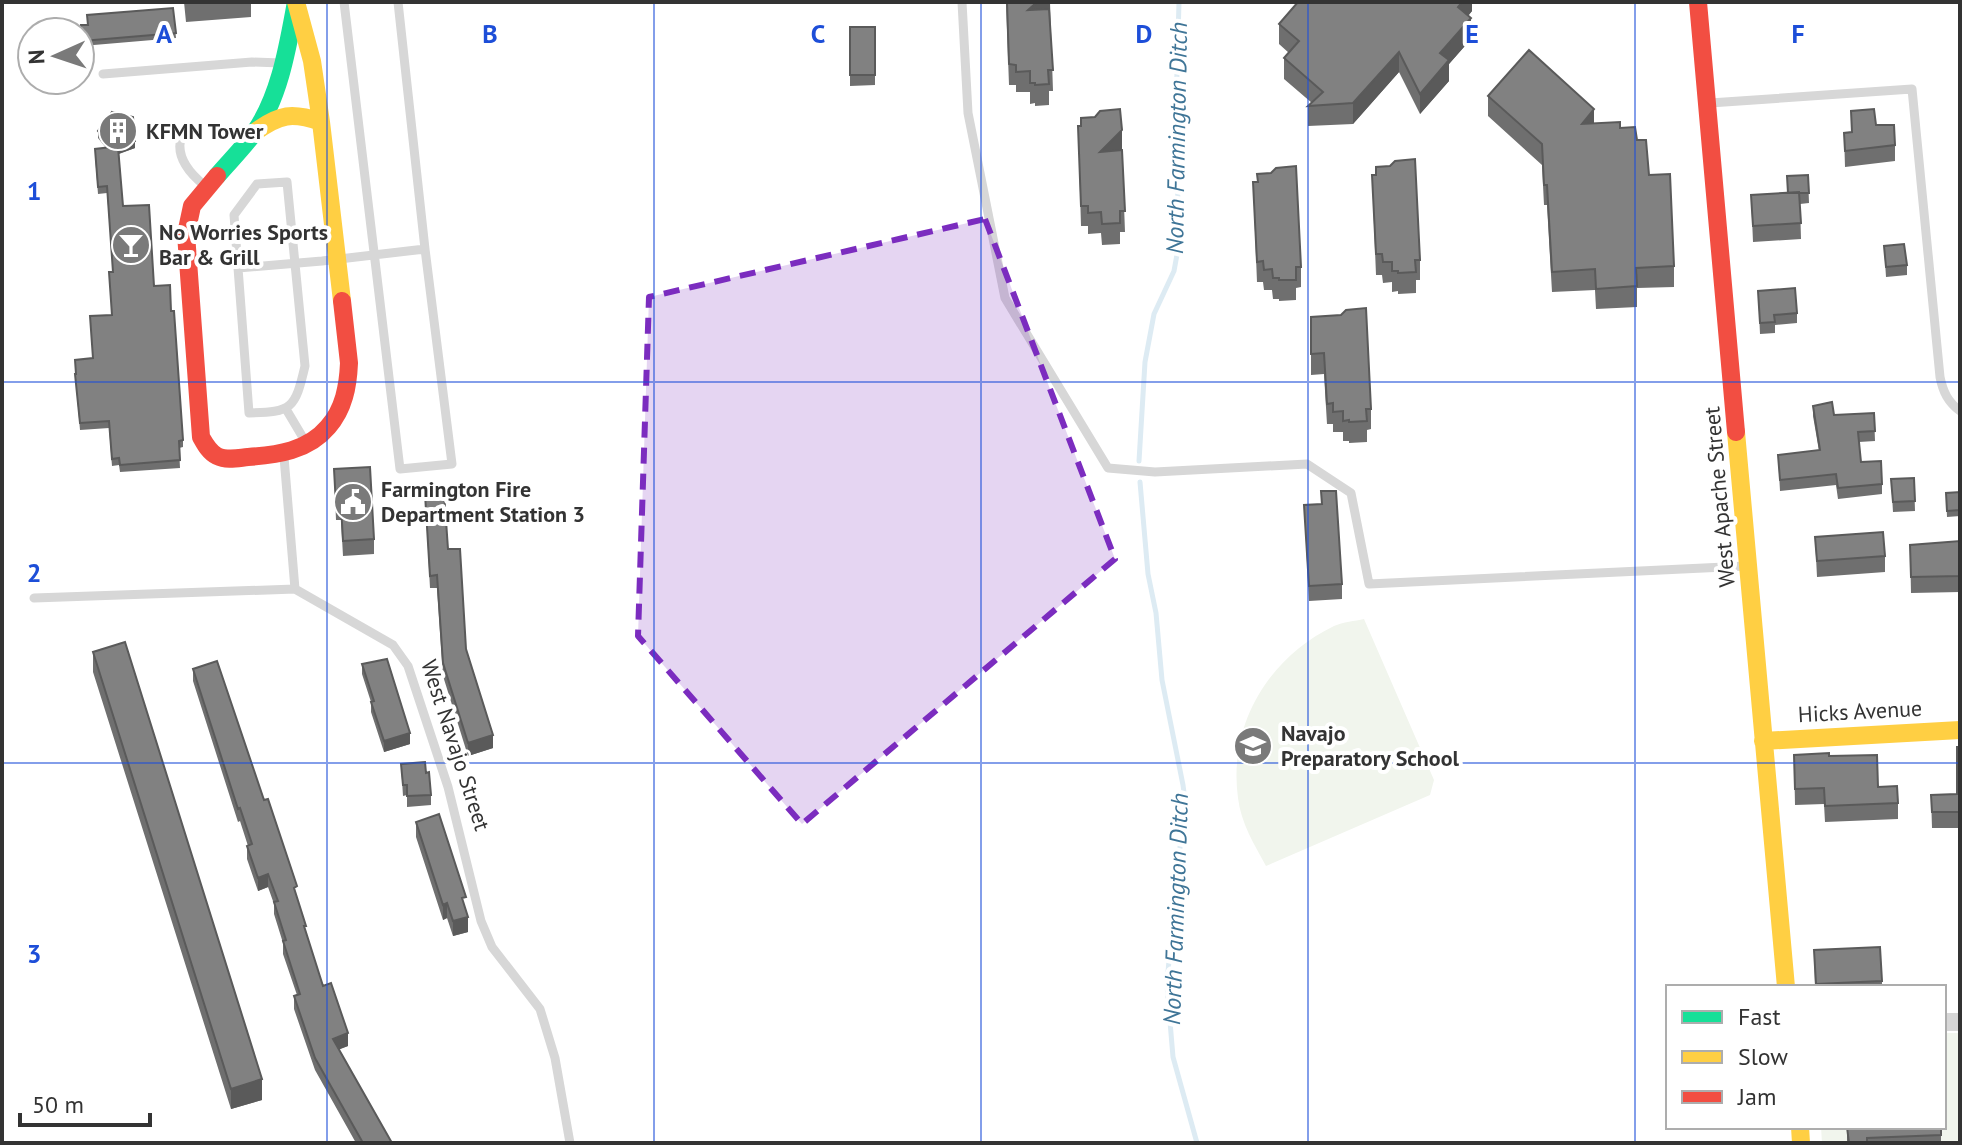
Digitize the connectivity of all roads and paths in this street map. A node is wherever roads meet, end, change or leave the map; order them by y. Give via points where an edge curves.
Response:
1 (296, 2) edge
2 (344, 2) edge
3 (398, 2) edge
4 (962, 2) edge
5 (1698, 2) edge
6 (312, 61) junction
7 (283, 63) junction
8 (103, 74) dead end
9 (1707, 103) junction
10 (321, 122) junction
11 (183, 132) dead end
12 (255, 132) junction
13 (207, 187) junction
14 (425, 249) junction
15 (374, 256) junction
16 (337, 259) junction
17 (295, 263) junction
18 (238, 268) junction
19 (286, 409) junction
20 (1960, 411) edge
21 (307, 444) junction
22 (284, 454) junction
23 (1749, 565) junction
24 (295, 589) junction
25 (34, 598) dead end
26 (1960, 730) edge
27 (1763, 741) junction
28 (1786, 985) edge
29 (570, 1143) edge

1 - 6 street
1 - 7 street
2 - 15 lane
3 - 14 lane
4 - 23 lane via 968,113 1005,298 1108,468 1155,472 1307,464 1351,493 1369,584
5 - 9 street, West Apache Street
6 - 7 lane
6 - 10 street
7 - 8 lane
7 - 12 street
9 - 20 lane via 1912,89 1940,377 1949,402
9 - 23 street, West Apache Street
10 - 12 street via 288,114
10 - 16 street
11 - 13 lane via 182,161
12 - 13 street
13 - 22 street via 192,206 186,234 201,437 209,451 223,459
14 - 15 lane
14 - 15 lane via 452,464 400,469
15 - 16 lane
16 - 17 lane
16 - 21 street via 349,363 347,391 324,432
17 - 18 lane
17 - 18 lane via 287,182 257,184 234,215
17 - 19 lane via 305,366 299,391
18 - 19 lane via 249,413
19 - 21 lane
21 - 22 street
22 - 24 lane
23 - 27 street, West Apache Street
24 - 25 lane
24 - 29 lane, West Navajo Street via 393,645 408,666 448,787 481,921 492,947 540,1009
26 - 27 street, Hicks Avenue
27 - 28 street, West Apache Street

